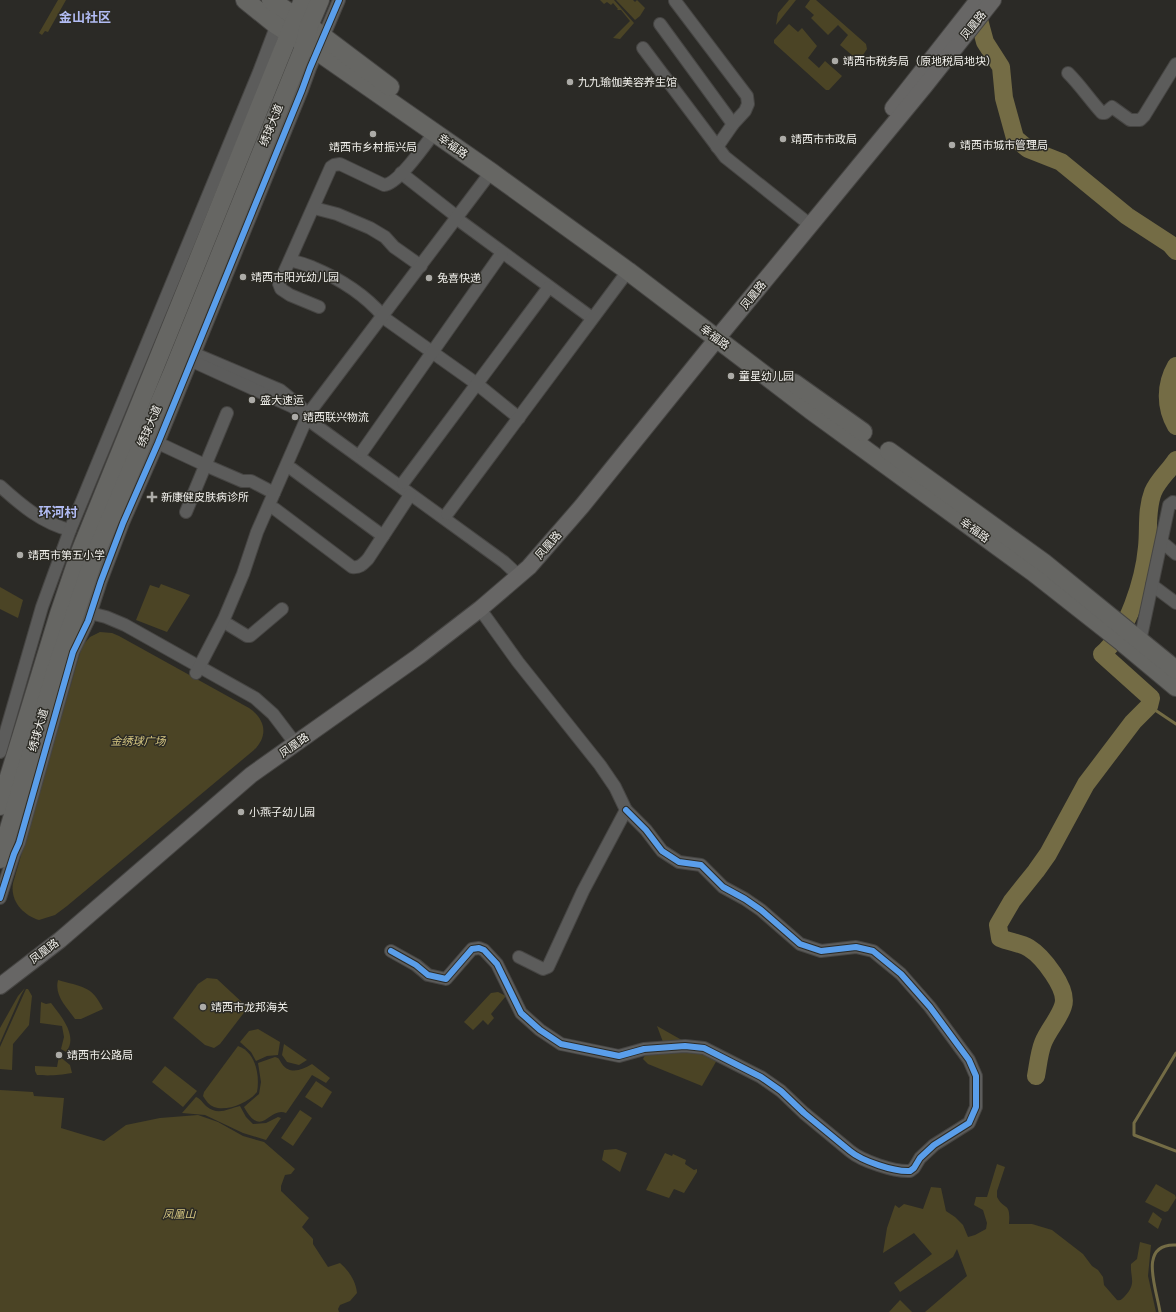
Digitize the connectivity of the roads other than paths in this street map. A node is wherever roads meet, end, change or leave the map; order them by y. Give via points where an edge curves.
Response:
1 (245, 0) edge
2 (303, 0) edge
3 (320, 0) edge
4 (339, 0) edge
5 (676, 1) edge
6 (979, 4) edge
7 (289, 10) edge
8 (660, 24) dead end
9 (302, 38) junction
10 (643, 48) dead end
11 (281, 57) junction
12 (262, 62) junction
13 (1176, 64) edge
14 (1068, 73) dead end
15 (732, 124) junction
16 (434, 133) junction
17 (717, 147) junction
18 (238, 162) junction
19 (218, 170) junction
20 (401, 173) junction
21 (493, 174) junction
22 (267, 175) junction
23 (245, 189) junction
24 (314, 208) junction
25 (458, 219) junction
26 (804, 220) junction
27 (502, 253) junction
28 (290, 261) junction
29 (180, 264) junction
30 (230, 264) junction
31 (205, 266) junction
32 (421, 266) junction
33 (628, 272) junction
34 (549, 287) junction
35 (320, 307) dead end
36 (385, 318) junction
37 (592, 318) junction
38 (716, 332) junction
39 (434, 352) junction
40 (194, 358) junction
41 (173, 371) junction
42 (477, 384) junction
43 (139, 404) junction
44 (119, 411) junction
45 (227, 413) dead end
46 (310, 418) junction
47 (519, 418) junction
48 (163, 432) junction
49 (150, 443) junction
50 (362, 452) junction
51 (204, 465) junction
52 (292, 469) junction
53 (404, 483) junction
54 (0, 486) edge
55 (274, 493) junction
56 (410, 495) junction
57 (135, 497) junction
58 (1176, 503) edge
59 (275, 509) junction
60 (113, 511) junction
61 (186, 512) dead end
62 (447, 514) junction
63 (70, 530) junction
64 (384, 536) junction
65 (1162, 542) junction
66 (1176, 554) edge
67 (519, 571) junction
68 (1152, 585) junction
69 (1176, 603) edge
70 (282, 609) dead end
71 (480, 609) junction
72 (89, 617) junction
73 (228, 624) junction
74 (1131, 639) junction
75 (1176, 670) edge
76 (201, 672) junction
77 (1176, 687) edge
78 (290, 741) junction
79 (9, 751) edge
80 (0, 760) edge
81 (0, 806) edge
82 (626, 810) junction
83 (0, 859) edge
84 (0, 898) edge
85 (391, 951) dead end
86 (520, 957) dead end
87 (0, 976) edge
88 (0, 986) edge

1 - 9 main road, 幸福路
2 - 7 main road, 绣球大道
3 - 7 main road, 绣球大道
4 - 9 street
5 - 15 street via 748,96 745,111
6 - 26 main road, 凤凰路
6 - 38 main road, 凤凰路 via 968,33
7 - 9 main road, 绣球大道
7 - 9 street
8 - 15 street
9 - 11 main road, 绣球大道
9 - 12 street
9 - 16 main road, 幸福路
9 - 22 street
9 - 23 main road, 绣球大道
9 - 38 main road, 幸福路 via 437,123
10 - 17 street
11 - 12 street
11 - 18 main road, 绣球大道
12 - 19 street
13 - 14 street via 1144,116 1133,121 1112,107 1102,113
15 - 17 street
16 - 20 street
16 - 21 main road, 幸福路
17 - 26 street via 725,157
18 - 19 street
18 - 31 main road, 绣球大道
19 - 29 street
20 - 24 street via 390,184 384,185 340,164 334,165
20 - 25 street
21 - 25 street
21 - 33 main road, 幸福路
22 - 23 street
22 - 30 street
23 - 31 main road, 绣球大道
24 - 28 street
24 - 32 street via 370,228
25 - 27 street
25 - 32 street
25 - 36 street via 426,270
26 - 38 main road, 凤凰路
27 - 34 street
27 - 39 street
28 - 35 street via 280,281 281,289
28 - 36 street via 301,263 340,280 365,298
29 - 31 street
29 - 44 street
30 - 31 street
30 - 40 street
31 - 41 main road, 绣球大道
31 - 43 main road, 绣球大道
32 - 36 street
33 - 37 street
33 - 38 main road, 幸福路
34 - 37 street
34 - 42 street
36 - 39 street
36 - 46 street
37 - 47 street
38 - 67 main road, 凤凰路
38 - 74 main road, 幸福路 via 1043,562 1106,621
39 - 42 street
39 - 50 street
40 - 41 street
40 - 46 street
40 - 48 street
41 - 49 main road, 绣球大道
42 - 47 street
42 - 53 street
43 - 44 street
43 - 79 main road, 绣球大道 via 74,570
44 - 63 street
45 - 51 street
46 - 50 street
46 - 52 street
46 - 55 street
46 - 56 street
47 - 62 street
48 - 49 street
48 - 49 street
49 - 51 street
49 - 57 street
49 - 60 main road, 绣球大道
50 - 53 street
51 - 55 street
51 - 61 street
52 - 59 street
52 - 64 street
53 - 62 street
54 - 63 street via 44,520
55 - 76 street
56 - 64 street
56 - 67 street
57 - 60 street
57 - 72 street
58 - 65 street via 1172,502 1169,505
59 - 64 street via 352,567 360,567
59 - 73 street
60 - 83 main road, 绣球大道 via 55,673
62 - 67 street
63 - 79 street via 42,607
65 - 66 street
65 - 68 street
67 - 71 main road, 凤凰路
67 - 78 main road, 凤凰路
68 - 69 street
68 - 74 street
70 - 73 street via 250,636
71 - 78 main road, 凤凰路 via 419,656
71 - 82 street via 518,662 600,765
72 - 76 street via 124,631
72 - 84 street via 73,652 19,843
73 - 76 street
74 - 75 main road, 幸福路
74 - 77 main road, 幸福路
76 - 78 street via 265,706
78 - 87 main road, 凤凰路 via 248,766 161,839 58,932
78 - 88 main road, 凤凰路 via 60,940
79 - 80 street
79 - 81 main road, 绣球大道
82 - 85 street via 662,851 679,862 701,865 723,887 762,910 800,944 821,951 856,947 866,949 878,954 890,964 922,996 969,1060 976,1076 976,1100 969,1124 934,1145 910,1171 870,1163 850,1151 761,1077 704,1048 685,1046 644,1049 619,1056 561,1044 521,1013 497,964 484,950 472,950 446,979 428,975
82 - 86 street via 582,893 548,967 543,969

